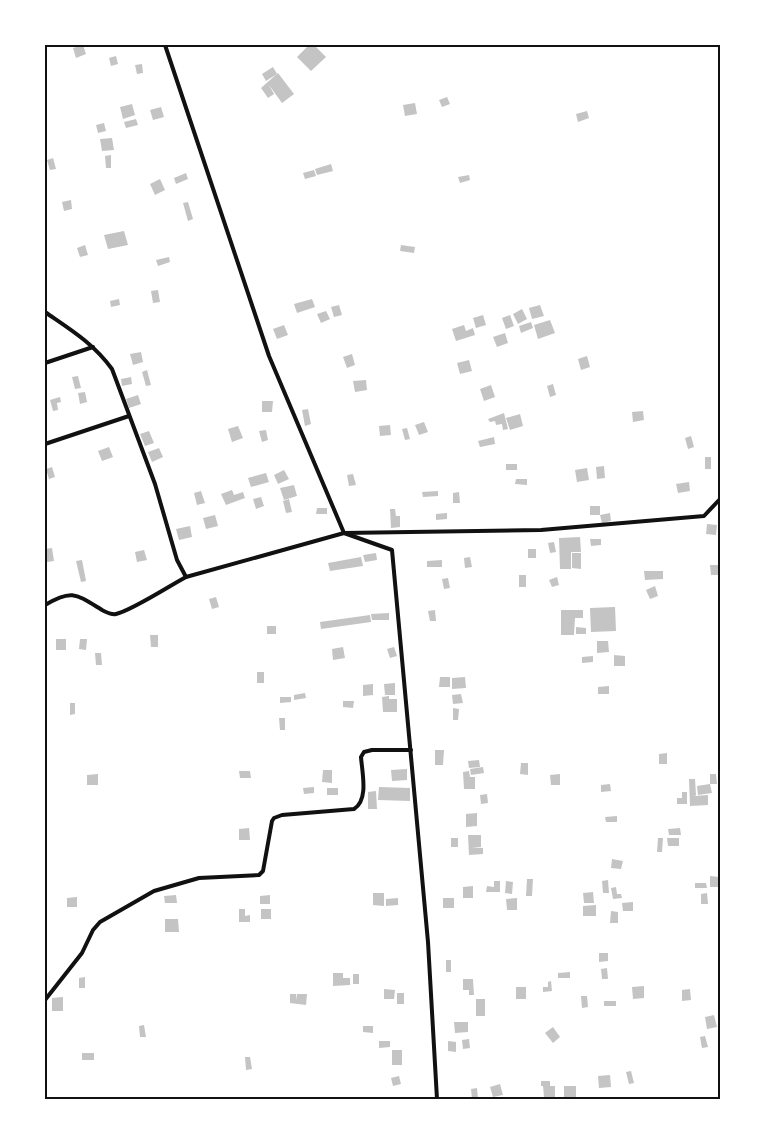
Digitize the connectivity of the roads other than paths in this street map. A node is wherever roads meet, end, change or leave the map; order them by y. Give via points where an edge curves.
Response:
1 (165, 45) edge
2 (45, 312) edge
3 (93, 347) junction
4 (45, 363) edge
5 (129, 416) junction
6 (45, 444) edge
7 (720, 500) edge
8 (344, 533) junction
9 (186, 577) junction
10 (45, 605) edge
11 (411, 750) junction
12 (45, 1000) edge
13 (437, 1099) edge

1 - 8 street via 269,356
2 - 3 street
3 - 4 street
3 - 5 street via 112,369
5 - 6 street
5 - 9 street via 155,484 177,560
7 - 8 street via 704,516 593,526 542,530
8 - 9 street
8 - 11 street via 392,550
9 - 10 street via 116,614 106,613 80,596 62,596
11 - 12 street via 364,752 363,798 354,809 274,818 263,870 259,875 199,878 154,891 100,922 92,930 82,953
11 - 13 street via 428,942

